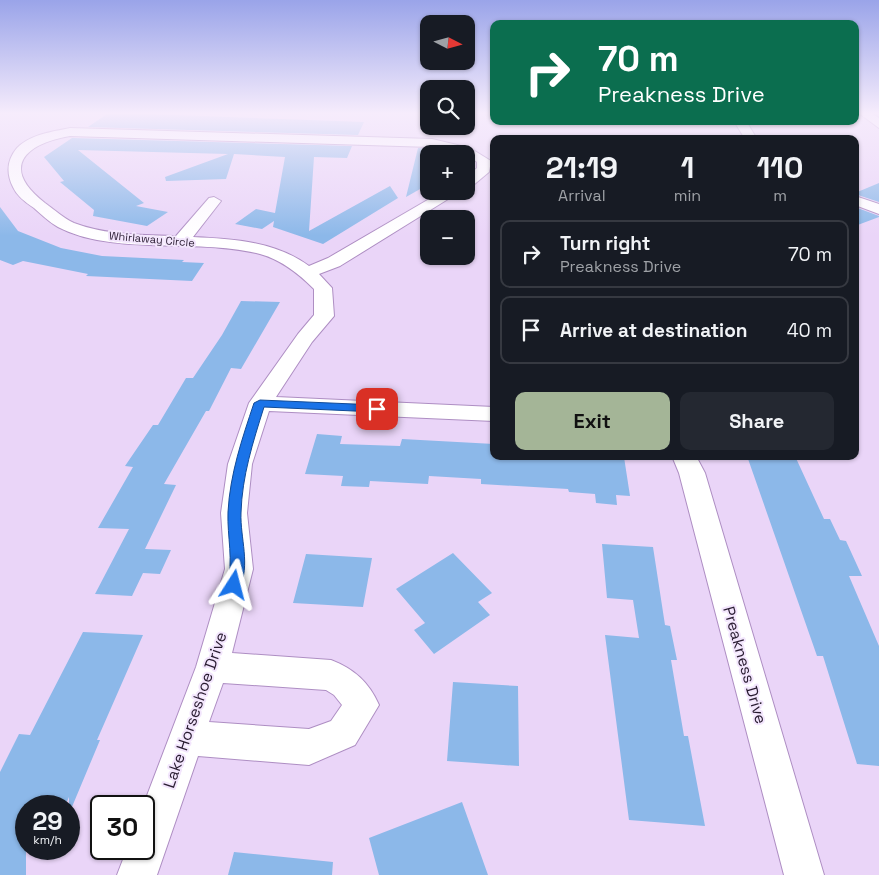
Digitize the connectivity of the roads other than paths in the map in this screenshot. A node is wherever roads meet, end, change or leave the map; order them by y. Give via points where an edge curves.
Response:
1 (18, 155) edge
2 (476, 155) edge
3 (489, 169) edge
4 (475, 178) edge
5 (439, 200) edge
6 (214, 201) dead end
7 (859, 202) edge
8 (879, 209) edge
9 (180, 242) junction
10 (308, 272) junction
11 (260, 403) junction
12 (490, 414) edge
13 (686, 460) edge
14 (212, 667) junction
15 (185, 738) junction
16 (137, 875) edge
17 (804, 875) edge

1 - 9 street, Whirlaway Circle via 14,160 21,191 55,219 71,227 120,237
2 - 3 street, Whirlaway Circle
3 - 4 street, Whirlaway Circle
5 - 10 street via 334,262
6 - 9 street
7 - 8 street
9 - 10 street, Whirlaway Circle via 259,249 287,257
10 - 11 street, Lake Horseshoe Drive via 323,288 324,316
11 - 12 street
11 - 14 street, Lake Horseshoe Drive via 240,464 234,513 239,569
13 - 17 street, Preakness Drive
14 - 15 street, Lake Horseshoe Drive
14 - 15 street via 331,675 346,684 362,705 343,733 310,747
15 - 16 street, Lake Horseshoe Drive

